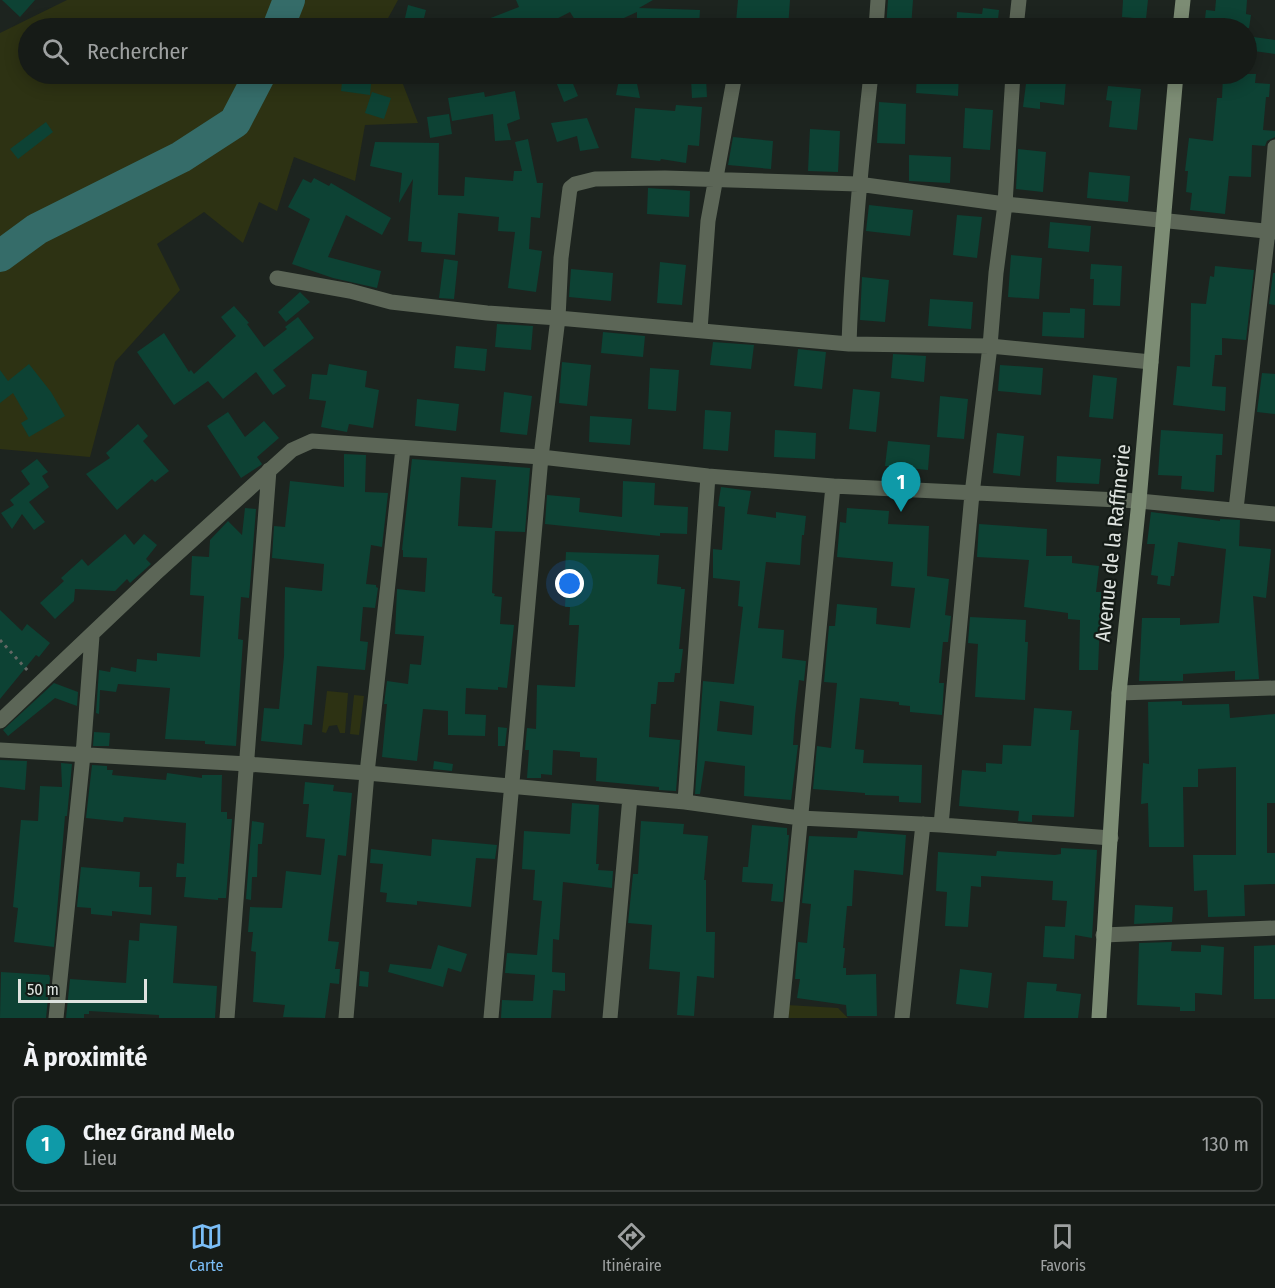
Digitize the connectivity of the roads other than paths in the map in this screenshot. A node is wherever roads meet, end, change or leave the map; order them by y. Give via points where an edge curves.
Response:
1 (878, 0) edge
2 (1019, 0) edge
3 (1183, 0) edge
4 (877, 18) edge
5 (1017, 18) edge
6 (1181, 18) edge
7 (733, 84) edge
8 (870, 84) edge
9 (1012, 84) edge
10 (1170, 84) edge
11 (1275, 147) edge
12 (716, 179) junction
13 (858, 184) junction
14 (1005, 204) junction
15 (1163, 221) junction
16 (1272, 232) edge
17 (277, 278) dead end
18 (558, 318) junction
19 (700, 330) junction
20 (849, 344) junction
21 (990, 346) junction
22 (1151, 362) junction
23 (403, 448) junction
24 (541, 457) junction
25 (269, 470) junction
26 (708, 476) junction
27 (833, 486) junction
28 (972, 494) junction
29 (1139, 501) junction
30 (1236, 509) junction
31 (1275, 514) edge
32 (92, 636) junction
33 (1275, 687) edge
34 (1119, 693) junction
35 (0, 722) edge
36 (0, 750) edge
37 (83, 755) junction
38 (248, 764) junction
39 (367, 773) junction
40 (512, 786) junction
41 (630, 797) junction
42 (684, 802) junction
43 (800, 818) junction
44 (923, 824) junction
45 (941, 825) junction
46 (1112, 838) junction
47 (1275, 928) edge
48 (1103, 935) junction
49 (56, 1018) edge
50 (227, 1018) edge
51 (235, 1018) edge
52 (346, 1018) edge
53 (491, 1018) edge
54 (610, 1018) edge
55 (781, 1018) edge
56 (902, 1018) edge
57 (1099, 1018) edge

1 - 4 street
2 - 5 street
3 - 6 street
7 - 12 street
8 - 13 street
9 - 14 street
10 - 15 street, Avenue de la Raffinerie
11 - 16 street
12 - 13 street
12 - 18 street via 595,179 570,188
12 - 19 street via 708,221
13 - 14 street
13 - 20 street
14 - 15 street
14 - 21 street
15 - 16 street
15 - 22 street, Avenue de la Raffinerie
16 - 30 street
17 - 18 street via 391,302
18 - 19 street
18 - 24 street
19 - 20 street
20 - 21 street
21 - 22 street
21 - 28 street
22 - 29 street, Avenue de la Raffinerie
23 - 24 street
23 - 25 street via 312,441 292,450
23 - 39 street
24 - 26 street
24 - 40 street
25 - 32 street
25 - 38 street
26 - 27 street
26 - 42 street
27 - 28 street
27 - 43 street
28 - 29 street
28 - 45 street
29 - 30 street
29 - 34 street, Avenue de la Raffinerie
30 - 31 street
32 - 35 street
32 - 37 street
33 - 34 street
34 - 46 street, Avenue de la Raffinerie
36 - 37 street
37 - 38 street
37 - 49 street
38 - 39 street
38 - 50 street
39 - 40 street
39 - 52 street
40 - 41 street
40 - 53 street
41 - 42 street
41 - 54 street
42 - 43 street
43 - 44 street
43 - 55 street
44 - 45 street
44 - 56 street
45 - 46 street
46 - 48 street, Avenue de la Raffinerie
47 - 48 street
48 - 57 street, Avenue de la Raffinerie
50 - 51 street

